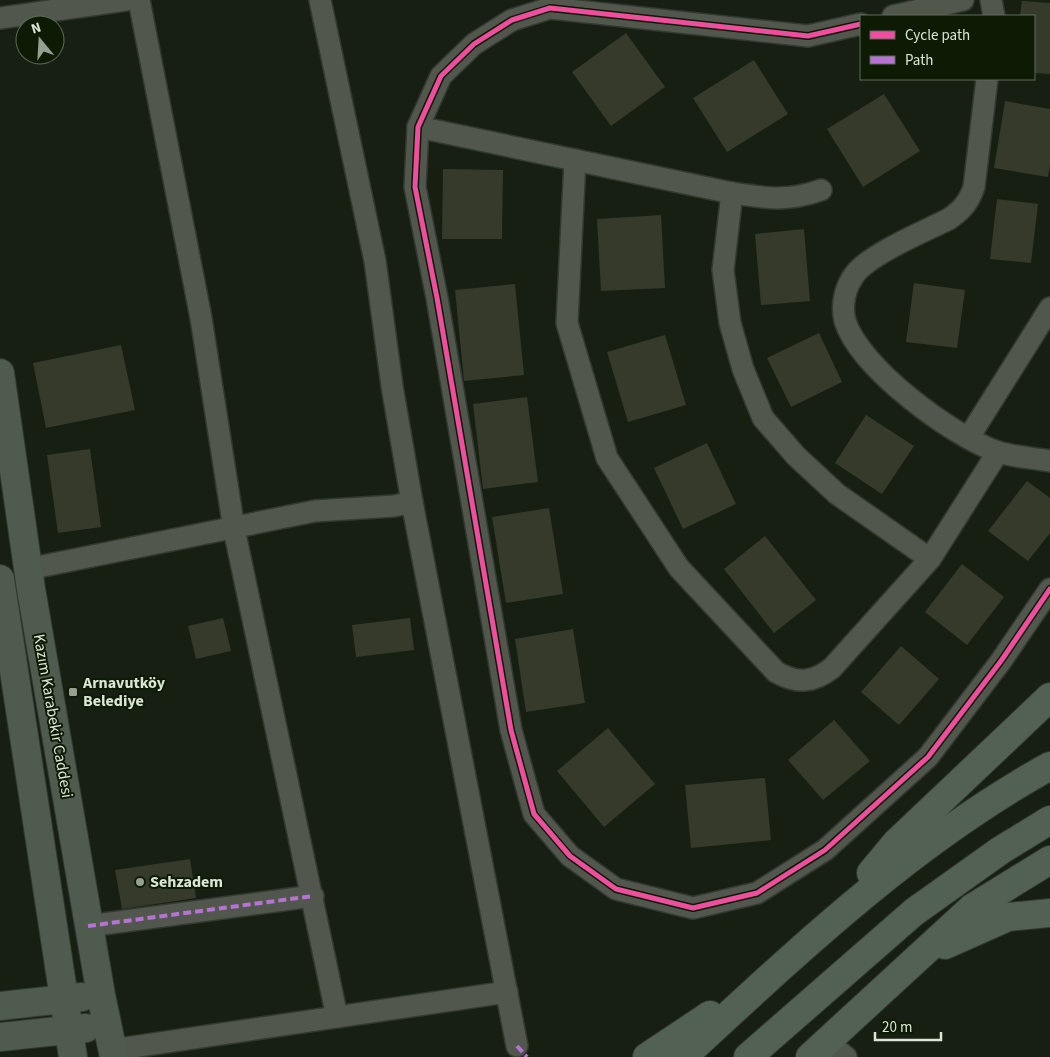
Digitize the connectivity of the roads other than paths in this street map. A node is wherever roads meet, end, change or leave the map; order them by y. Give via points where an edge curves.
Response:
1 (126, 0) edge
2 (139, 0) edge
3 (320, 0) edge
4 (963, 0) edge
5 (991, 0) edge
6 (897, 15) edge
7 (994, 15) edge
8 (0, 18) edge
9 (860, 24) edge
10 (987, 80) edge
11 (418, 127) junction
12 (575, 160) junction
13 (821, 190) dead end
14 (732, 193) junction
15 (1050, 308) edge
16 (0, 373) edge
17 (968, 437) junction
18 (998, 452) junction
19 (1050, 462) edge
20 (412, 502) junction
21 (234, 529) junction
22 (930, 559) junction
23 (28, 569) junction
24 (0, 579) edge
25 (1050, 589) edge
26 (1050, 697) edge
27 (1050, 766) edge
28 (1050, 820) edge
29 (1050, 860) edge
30 (312, 896) junction
31 (846, 909) junction
32 (1050, 912) edge
33 (88, 926) junction
34 (917, 960) junction
35 (771, 976) junction
36 (507, 992) junction
37 (101, 995) junction
38 (65, 998) junction
39 (0, 1006) edge
40 (337, 1017) junction
41 (69, 1030) junction
42 (0, 1037) edge
43 (111, 1044) edge
44 (517, 1046) dead end
45 (827, 1052) edge
46 (73, 1057) edge
47 (647, 1057) edge
48 (683, 1057) edge
49 (748, 1057) edge

1 - 8 street
2 - 21 street via 201,318
3 - 20 street via 375,261
4 - 6 street
5 - 7 street
9 - 11 street via 808,36 550,8 512,20 474,44 442,76
10 - 17 street via 974,187 969,200 949,219 866,263 855,274 843,303 851,334 878,370 941,423
11 - 12 street
11 - 25 street via 415,188 511,730 534,814 570,856 616,889 694,908 757,893 825,850 928,758
12 - 14 street
12 - 22 street via 567,323 607,458 679,568 776,672 798,681 811,680 832,668
13 - 14 street via 776,200
14 - 22 street via 723,270 729,314 743,369 763,418 796,456 837,494
15 - 17 street
16 - 23 main road, Kazım Karabekir Caddesi
17 - 18 street
18 - 19 street
18 - 22 street
20 - 21 street via 315,511
20 - 36 street
21 - 23 street
21 - 30 street
23 - 33 main road, Kazım Karabekir Caddesi
24 - 38 main road, Kazım Karabekir Caddesi
26 - 31 highway via 896,843 862,883
27 - 31 highway via 945,831
28 - 49 highway via 949,886 882,938
29 - 34 highway via 972,908
30 - 33 street
30 - 40 street
31 - 35 highway
32 - 34 highway via 1008,917
33 - 37 main road, Kazım Karabekir Caddesi
34 - 45 highway
35 - 47 highway
35 - 48 highway
36 - 40 street
36 - 44 street
37 - 38 main road
37 - 43 main road, Kazım Karabekir Caddesi
38 - 39 main road
38 - 41 main road, Kazım Karabekir Caddesi
40 - 43 street
41 - 42 main road
41 - 43 main road
41 - 46 main road, Kazım Karabekir Caddesi

